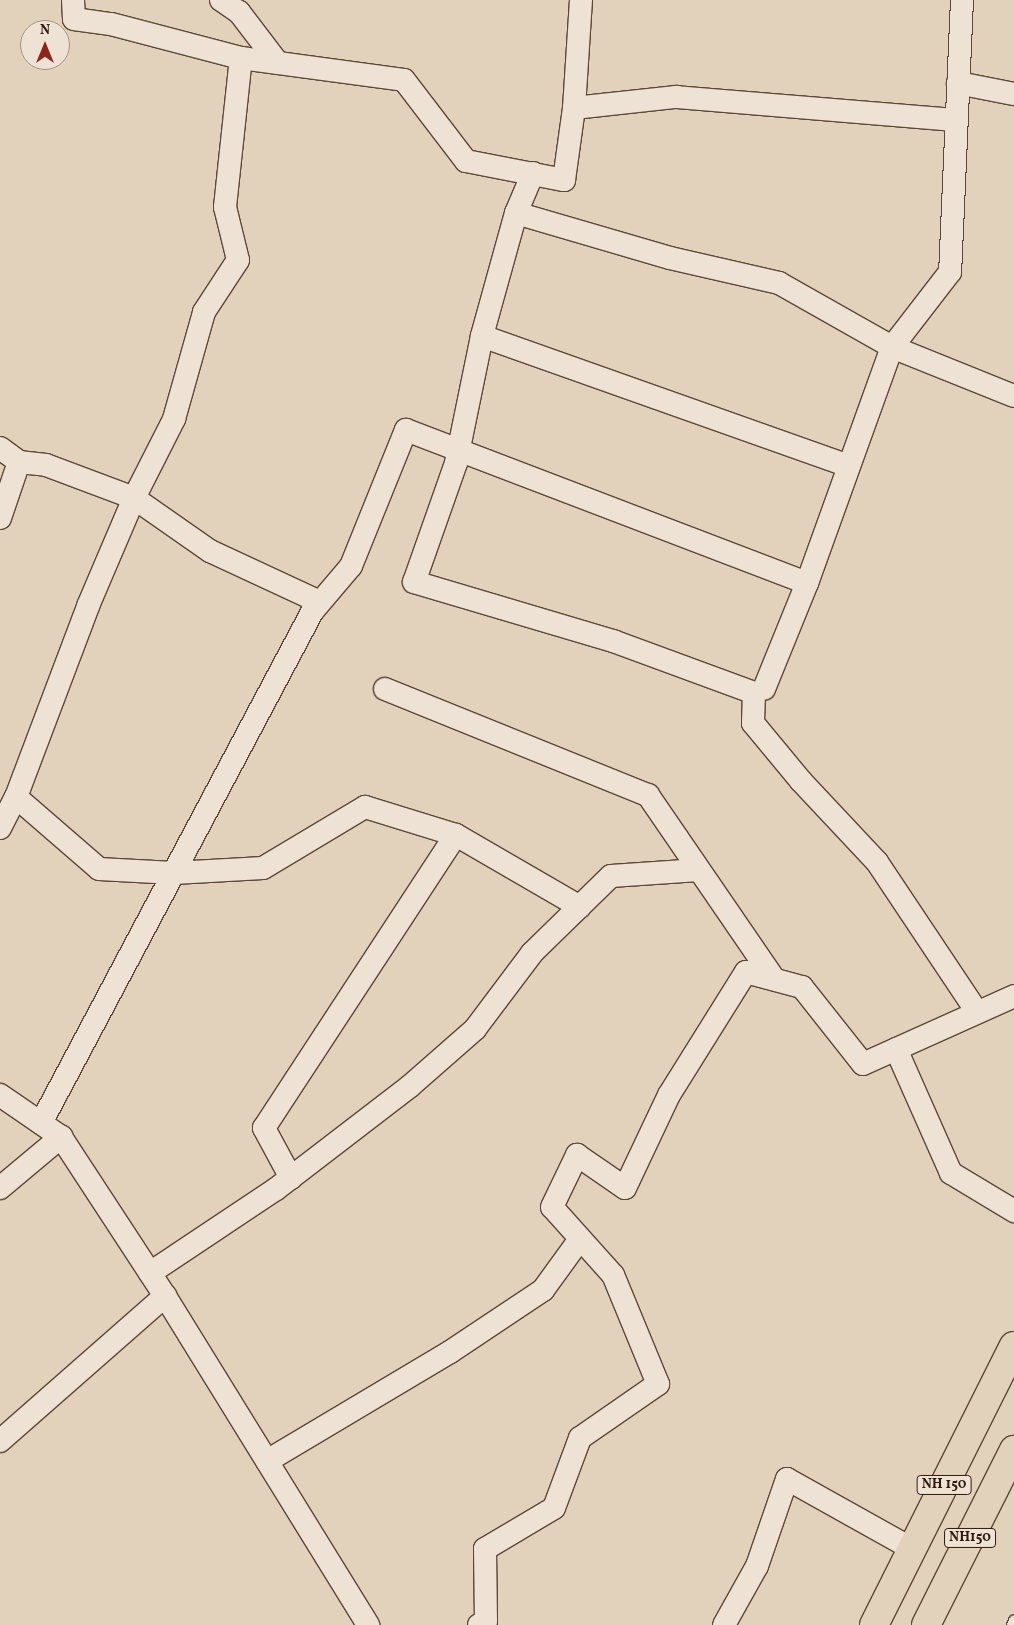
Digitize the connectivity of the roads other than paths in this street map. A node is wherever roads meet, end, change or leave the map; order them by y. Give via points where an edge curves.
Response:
1 (55, 0) edge
2 (221, 0) edge
3 (581, 0) edge
4 (962, 0) edge
5 (73, 9) edge
6 (241, 58) junction
7 (278, 64) junction
8 (958, 84) junction
9 (1014, 94) edge
10 (574, 108) junction
11 (956, 120) junction
12 (533, 173) junction
13 (516, 213) junction
14 (482, 336) junction
15 (892, 346) junction
16 (1014, 396) edge
17 (0, 448) edge
18 (459, 450) junction
19 (19, 462) junction
20 (850, 466) junction
21 (134, 498) junction
22 (0, 518) edge
23 (807, 583) junction
24 (320, 602) junction
25 (384, 689) dead end
26 (764, 689) dead end
27 (16, 798) junction
28 (0, 828) edge
29 (456, 834) junction
30 (699, 870) junction
31 (174, 873) junction
32 (580, 907) junction
33 (774, 980) junction
34 (1014, 996) edge
35 (977, 1012) junction
36 (896, 1049) junction
37 (0, 1095) edge
38 (41, 1124) junction
39 (61, 1137) junction
40 (291, 1178) junction
41 (0, 1188) edge
42 (1014, 1211) edge
43 (580, 1239) junction
44 (150, 1273) junction
45 (165, 1296) junction
46 (1014, 1346) edge
47 (0, 1441) edge
48 (1014, 1450) edge
49 (266, 1461) junction
50 (912, 1549) junction
51 (1014, 1620) edge
52 (368, 1625) edge
53 (479, 1625) edge
54 (724, 1625) edge
55 (874, 1625) edge
56 (926, 1625) edge
57 (1012, 1625) edge

1 - 5 street
2 - 7 street via 239,12
3 - 10 street
4 - 8 street
5 - 6 street via 111,24
6 - 7 street
6 - 21 street via 225,207 238,260 204,312 174,419
7 - 12 street via 404,80 466,161
8 - 9 street
8 - 11 street
10 - 11 street via 676,97
10 - 12 street via 564,180
11 - 15 street via 950,272
12 - 13 street
13 - 14 street
13 - 15 street via 670,258 779,283
14 - 18 street
14 - 20 street
15 - 16 street
15 - 20 street
17 - 19 street
18 - 23 street
18 - 24 street via 406,430 351,566
18 - 35 street via 414,582 613,641 754,693 753,723 801,781 877,862
19 - 21 street via 46,465
19 - 22 street
20 - 23 street
21 - 24 street via 210,552
21 - 27 street via 88,606
23 - 26 street
24 - 31 street
25 - 30 street via 648,794
27 - 28 street
27 - 31 street via 99,869
29 - 31 street via 365,807 263,868
29 - 32 street
29 - 40 street via 264,1128
30 - 32 street via 611,876
30 - 33 street
31 - 38 street
32 - 40 street via 532,953 475,1029 409,1087
33 - 36 street via 802,987 863,1064
33 - 43 street via 746,972 669,1095 625,1188 577,1155 552,1207
34 - 35 street
35 - 36 street
36 - 42 street via 951,1173
37 - 38 street
38 - 39 street
39 - 41 street
39 - 44 street
40 - 44 street
43 - 49 street via 543,1290 450,1352
43 - 53 street via 612,1275 658,1384 580,1438 554,1508 485,1550 486,1621
44 - 45 street
45 - 47 street
45 - 49 street
46 - 50 highway, NH 150
48 - 56 highway, NH150
49 - 52 street
50 - 54 street via 787,1479 757,1566
50 - 55 highway, NH 150
51 - 57 lane

